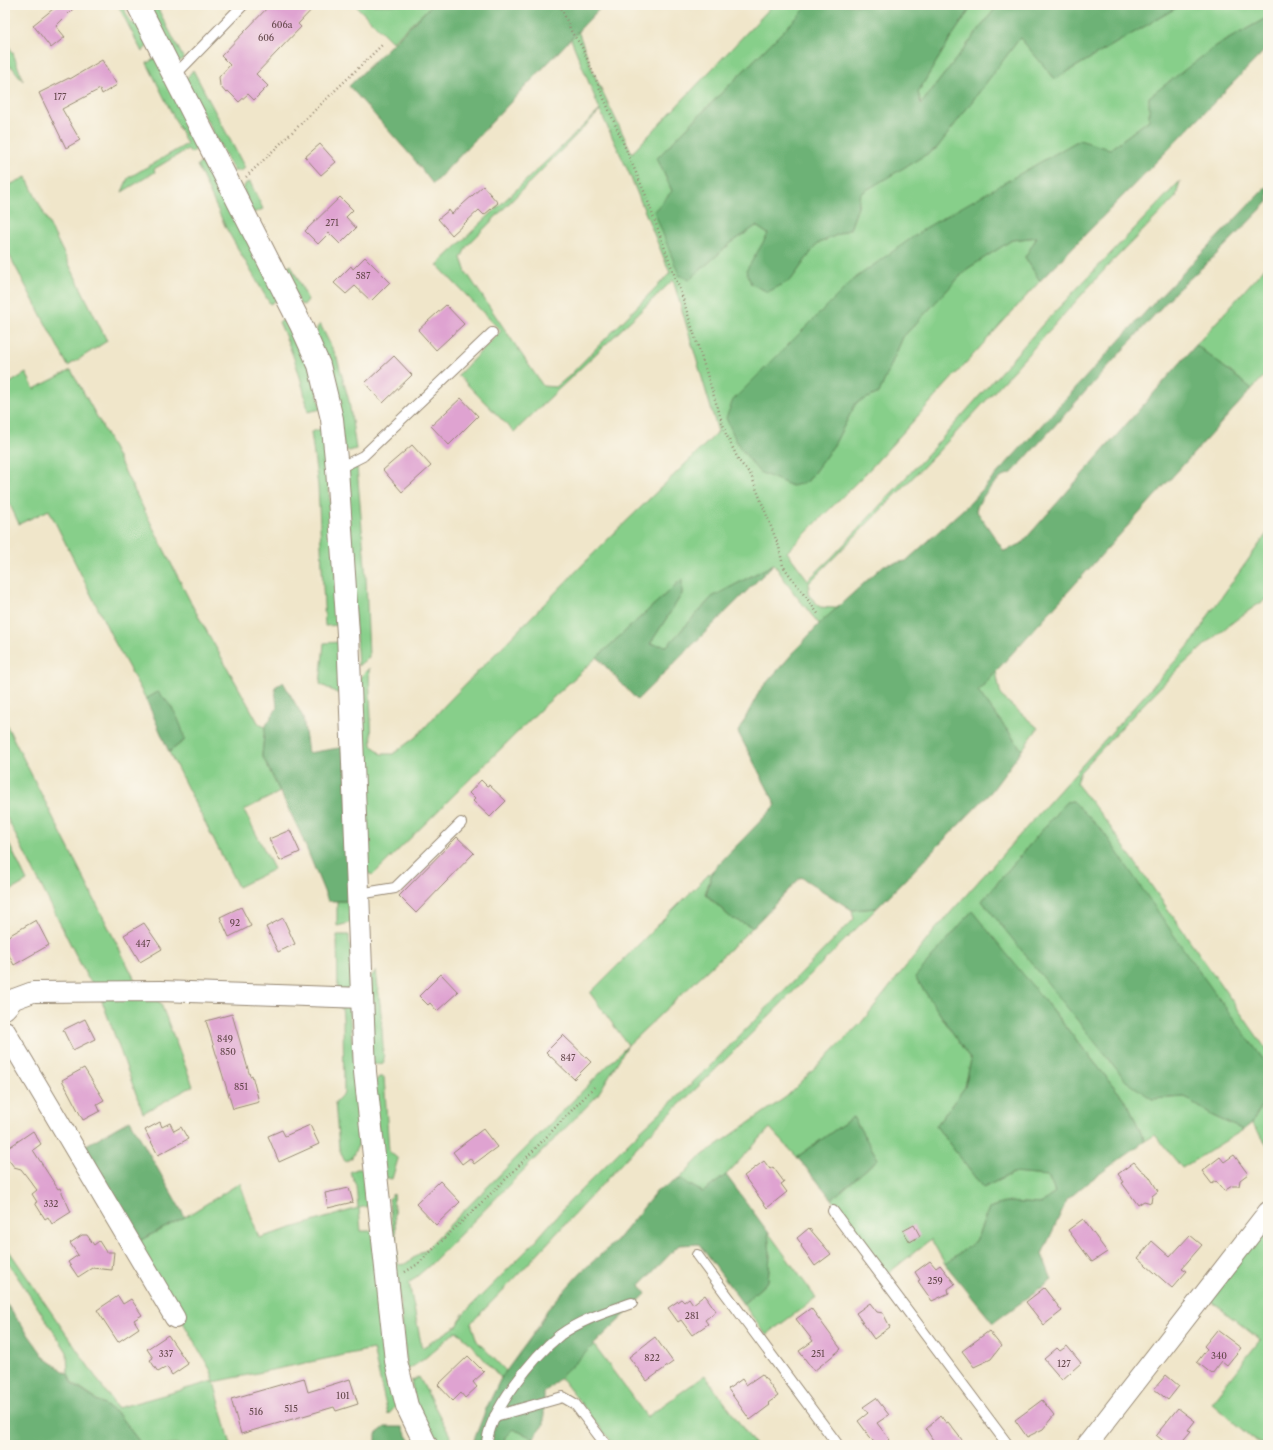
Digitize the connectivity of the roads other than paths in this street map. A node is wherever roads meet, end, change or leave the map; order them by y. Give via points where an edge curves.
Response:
1 (138, 5) edge
2 (243, 5) edge
3 (174, 76) junction
4 (492, 333) dead end
5 (337, 469) junction
6 (461, 823) dead end
7 (359, 894) junction
8 (363, 998) junction
9 (5, 1009) edge
10 (5, 1031) edge
11 (833, 1211) dead end
12 (1268, 1212) edge
13 (697, 1255) dead end
14 (632, 1303) dead end
15 (175, 1318) dead end
16 (495, 1416) junction
17 (426, 1445) edge
18 (487, 1445) edge
19 (606, 1445) edge
20 (838, 1445) edge
21 (1008, 1445) edge
22 (1087, 1445) edge

1 - 3 street
2 - 3 lane
3 - 5 street via 319,365 332,419
4 - 5 lane via 363,456
5 - 7 street via 348,634
6 - 7 lane via 396,888
7 - 8 street
8 - 9 street via 161,991 32,992 14,999
8 - 17 street via 365,1072 396,1361 407,1406
10 - 15 street
11 - 21 lane
12 - 22 street
13 - 20 lane
14 - 16 lane via 590,1317 560,1336 502,1401
16 - 18 lane via 490,1425
16 - 19 lane via 563,1397 576,1404

